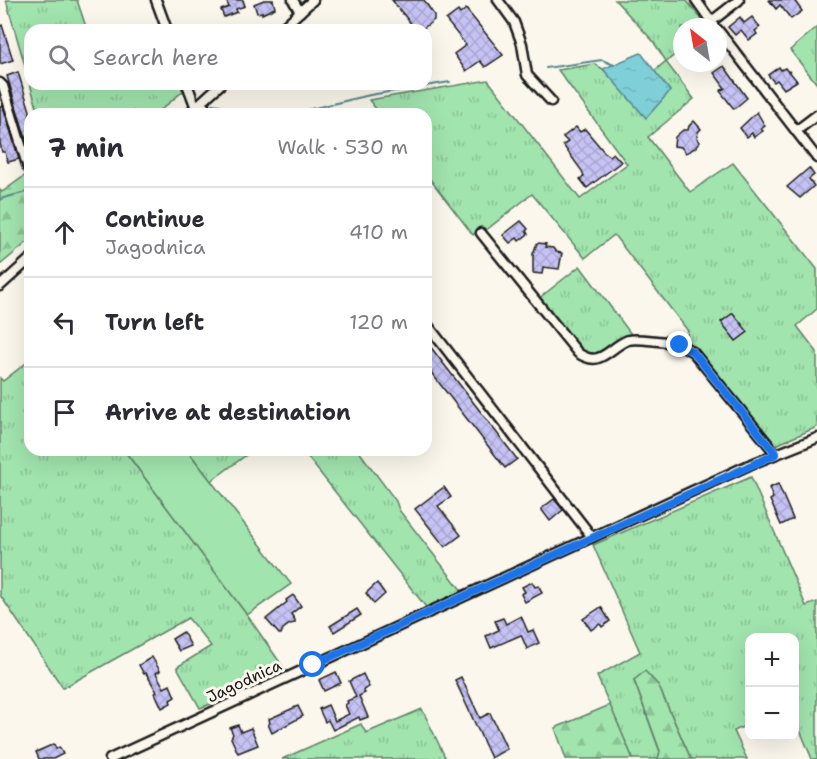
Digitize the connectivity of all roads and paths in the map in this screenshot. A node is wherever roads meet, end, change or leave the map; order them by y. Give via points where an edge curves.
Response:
1 (156, 0) edge
2 (293, 0) edge
3 (314, 0) edge
4 (498, 0) edge
5 (696, 0) edge
6 (739, 0) edge
7 (300, 12) junction
8 (709, 18) edge
9 (722, 18) edge
10 (165, 24) edge
11 (287, 24) edge
12 (727, 42) edge
13 (0, 83) edge
14 (190, 90) edge
15 (216, 90) edge
16 (551, 101) dead end
17 (200, 108) edge
18 (203, 108) edge
19 (817, 115) edge
20 (796, 131) junction
21 (24, 155) edge
22 (817, 158) edge
23 (481, 233) dead end
24 (24, 264) edge
25 (0, 286) edge
26 (432, 331) edge
27 (817, 438) edge
28 (776, 454) junction
29 (592, 537) junction
30 (110, 759) edge

1 - 10 street
2 - 7 street
3 - 7 street
4 - 16 street via 514,22 527,75
5 - 8 street
6 - 9 street
7 - 11 street
12 - 20 street
13 - 21 street
14 - 17 street
15 - 18 street
19 - 20 street
20 - 22 street
23 - 28 street via 578,353 596,358 630,340 680,345 693,352
24 - 25 street
26 - 29 street
27 - 28 street, Jagodnica
28 - 29 street, Jagodnica
29 - 30 street, Jagodnica

